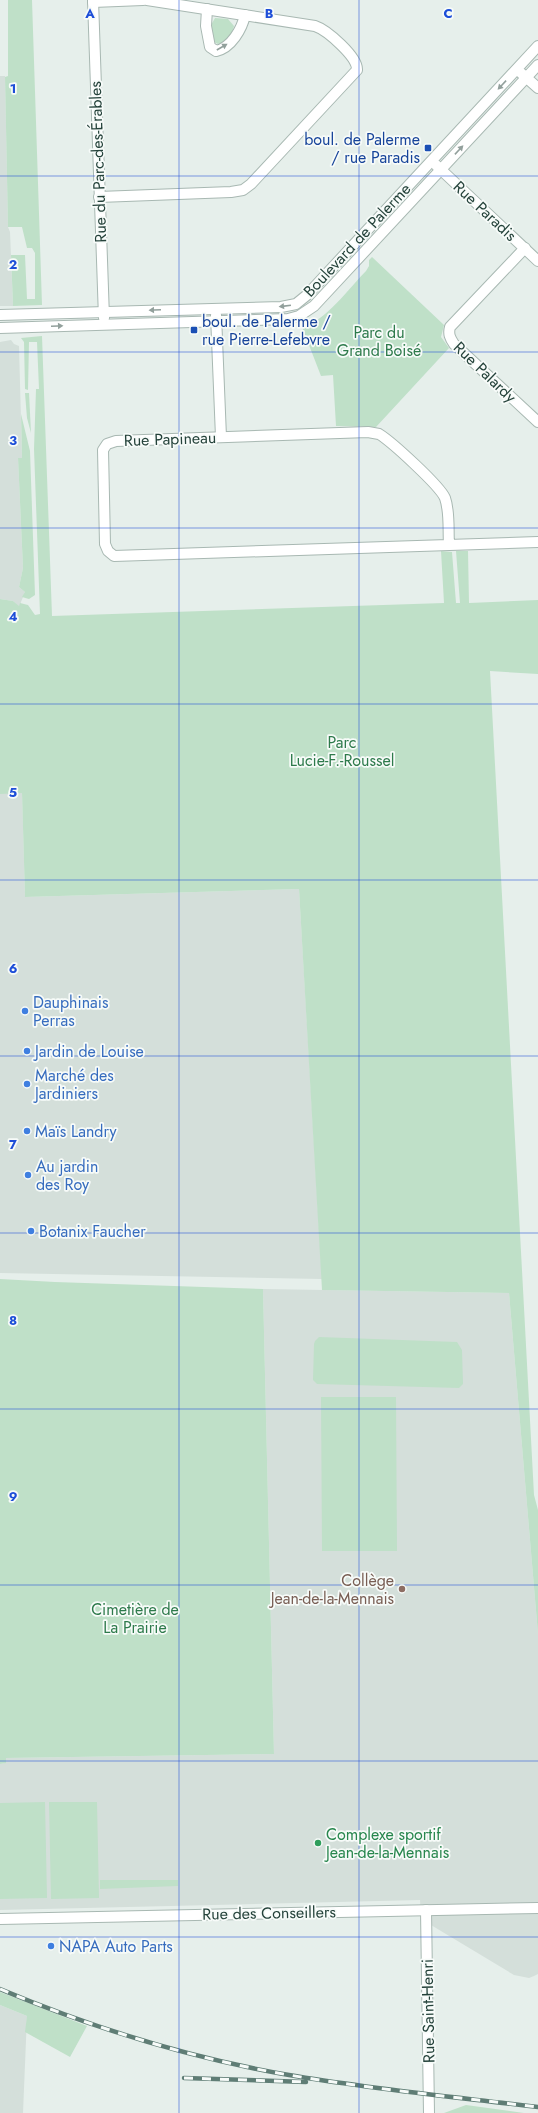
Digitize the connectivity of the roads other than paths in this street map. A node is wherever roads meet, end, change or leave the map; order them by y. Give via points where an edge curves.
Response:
1 (143, 0) edge
2 (147, 0) edge
3 (93, 1) edge
4 (207, 9) junction
5 (245, 14) junction
6 (538, 46) edge
7 (538, 65) edge
8 (517, 69) junction
9 (527, 77) junction
10 (538, 88) edge
11 (432, 161) junction
12 (440, 170) junction
13 (99, 197) junction
14 (525, 248) junction
15 (538, 260) edge
16 (216, 309) junction
17 (104, 312) junction
18 (0, 315) edge
19 (216, 321) junction
20 (104, 325) junction
21 (0, 328) edge
22 (538, 422) edge
23 (221, 437) junction
24 (538, 542) edge
25 (449, 544) junction
26 (538, 1908) edge
27 (426, 1910) junction
28 (0, 1919) edge
29 (429, 2113) edge

1 - 3 street
2 - 4 street
3 - 13 street, Rue du Parc-des-Érables
4 - 5 street
4 -> 5 street via 206,39 210,47 216,51 224,48 239,32
5 - 13 street via 318,27 353,58 357,64 356,70 243,190
6 - 8 street, Boulevard de Palerme
7 - 9 street, Boulevard de Palerme
8 - 9 street
8 -> 11 street, Boulevard de Palerme
9 - 10 street
12 -> 9 street, Boulevard de Palerme
11 - 12 street, Rue Paradis
11 -> 16 street, Boulevard de Palerme via 301,300 289,306
12 - 14 street, Rue Paradis
12 - 19 street, Boulevard de Palerme via 309,310 288,319
13 - 17 street, Rue du Parc-des-Érables
14 - 15 street, Rue Paradis
14 - 22 street, Rue Palardy via 450,327 449,332 454,344
16 -> 17 street, Boulevard de Palerme
16 - 19 street
17 - 18 street, Boulevard de Palerme
17 - 20 street, Rue du Parc-des-Érables
19 - 20 street, Boulevard de Palerme
19 - 23 street
21 -> 20 street, Boulevard de Palerme
23 - 25 street, Rue Papineau via 361,432 379,434 444,496
23 - 25 street, Rue Papineau via 116,441 108,444 102,454 106,544 110,554 118,556
24 - 25 street, Rue Papineau
26 - 27 street, Rue des Conseillers
27 - 28 street, Rue des Conseillers
27 - 29 street, Rue Saint-Henri

